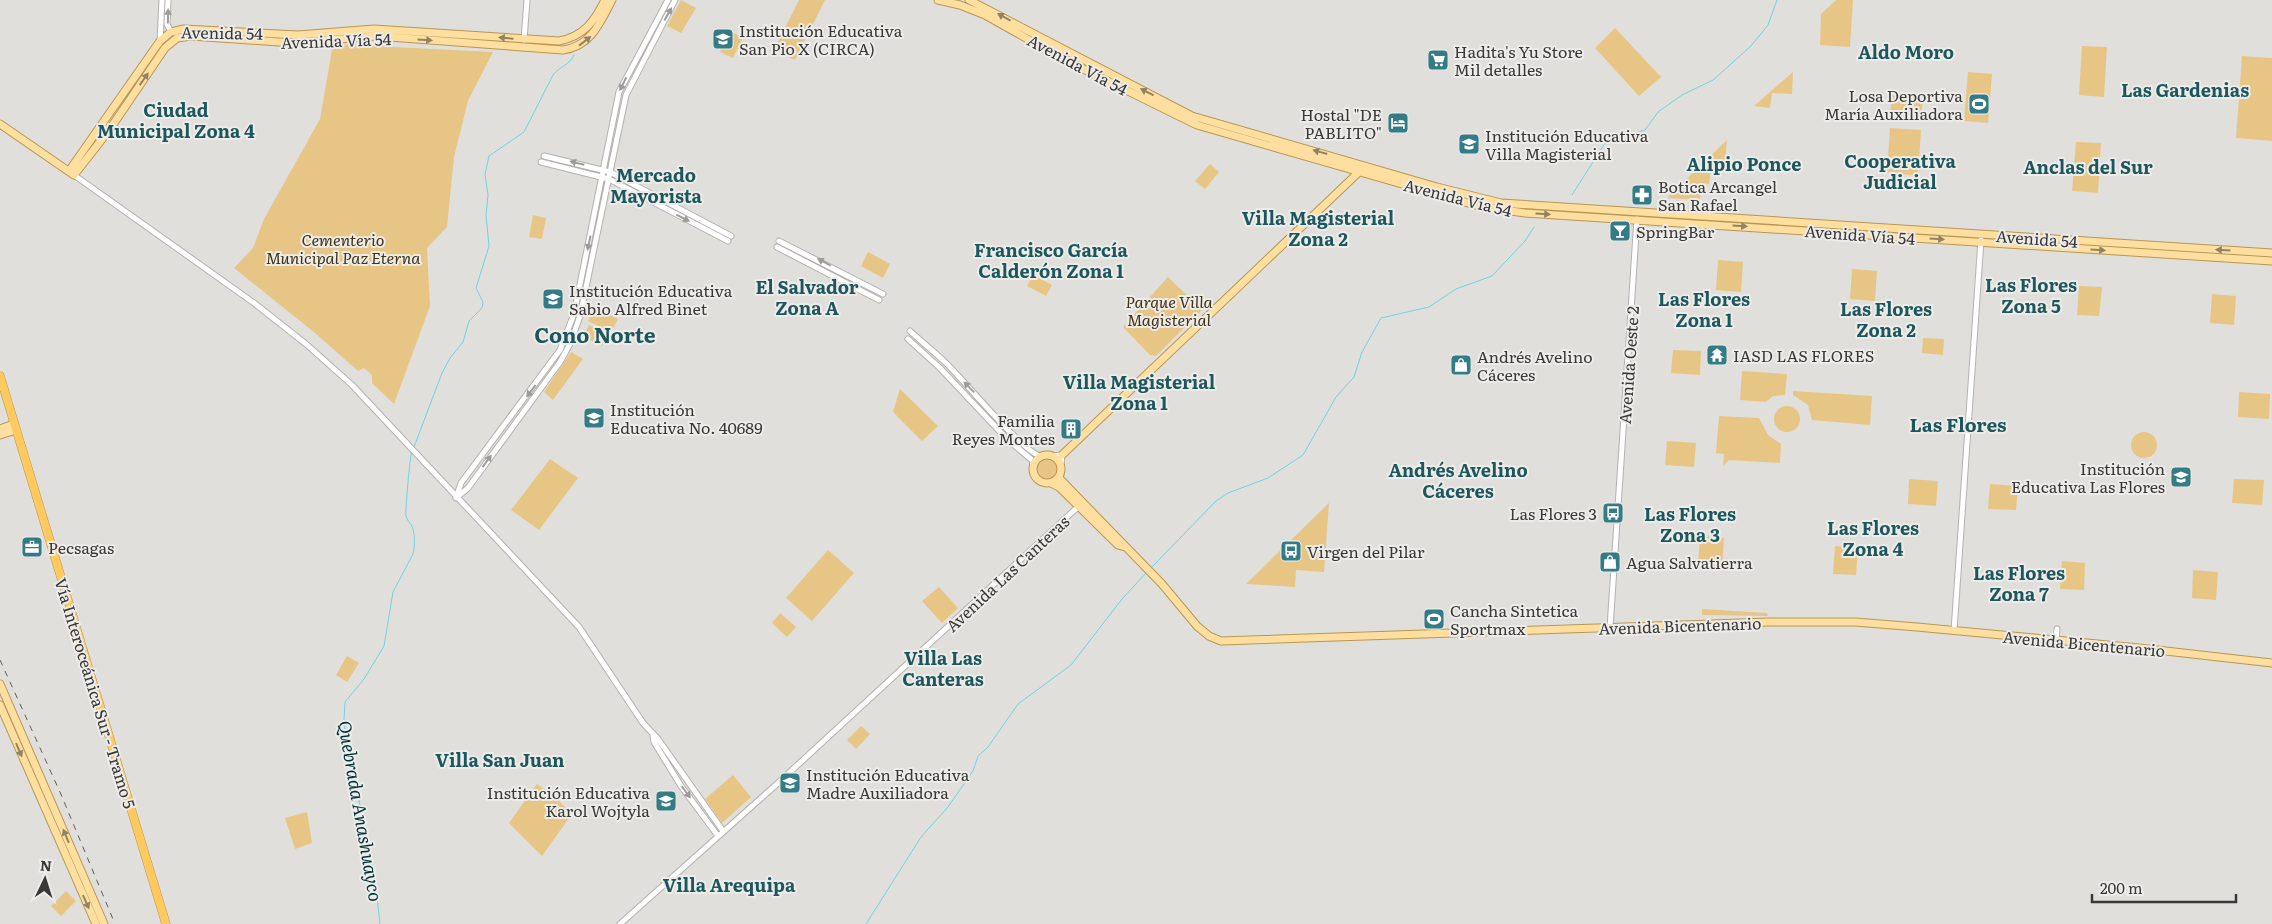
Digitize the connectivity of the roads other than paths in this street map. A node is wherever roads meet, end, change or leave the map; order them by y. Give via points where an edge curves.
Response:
1 (162, 0) edge
2 (168, 0) edge
3 (527, 0) edge
4 (605, 0) edge
5 (612, 0) edge
6 (668, 0) edge
7 (675, 0) edge
8 (938, 0) edge
9 (969, 0) edge
10 (171, 32) junction
11 (524, 40) junction
12 (160, 41) junction
13 (636, 59) junction
14 (642, 62) junction
15 (0, 124) edge
16 (544, 156) dead end
17 (541, 162) dead end
18 (1366, 166) junction
19 (604, 170) junction
20 (1360, 171) junction
21 (610, 172) junction
22 (72, 173) junction
23 (603, 177) junction
24 (609, 179) junction
25 (1637, 219) junction
26 (1802, 222) joint
27 (1981, 238) junction
28 (780, 240) dead end
29 (2014, 245) joint
30 (777, 247) dead end
31 (2272, 253) edge
32 (2272, 261) edge
33 (882, 294) dead end
34 (880, 300) dead end
35 (910, 331) dead end
36 (908, 339) dead end
37 (0, 376) edge
38 (15, 427) junction
39 (0, 429) edge
40 (0, 435) edge
41 (495, 438) junction
42 (501, 443) junction
43 (1041, 456) junction
44 (1053, 456) junction
45 (1062, 456) junction
46 (1061, 464) junction
47 (1034, 465) junction
48 (1059, 478) junction
49 (1052, 483) junction
50 (456, 498) junction
51 (1080, 505) junction
52 (1610, 628) junction
53 (2057, 629) dead end
54 (1954, 631) junction
55 (2056, 640) junction
56 (2272, 664) edge
57 (0, 684) edge
58 (0, 705) edge
59 (652, 735) junction
60 (723, 831) junction
61 (718, 836) junction
62 (96, 924) edge
63 (104, 924) edge
64 (166, 924) edge
65 (620, 924) edge

1 - 12 street
10 -> 2 street via 167,24
3 - 11 street
4 - 11 main road, Avenida 54 via 594,20 576,37 554,42
22 -> 5 main road, Avenida Vía 54 via 110,129 164,48 177,38 191,36 293,43 376,36 562,50 578,46 590,37
6 - 13 street
14 -> 7 street
8 - 20 main road, Avenida Vía 54 via 985,15 1188,122
18 -> 9 main road, Avenida Vía 54 via 1192,116
11 -> 10 main road, Avenida 54 via 374,28 298,35 199,29
10 - 12 main road, Avenida 54
12 - 22 main road, Avenida 54
13 - 14 street
13 -> 19 street via 620,92
14 - 21 street via 626,94
15 - 22 main road
19 -> 16 street
17 - 23 street
18 - 20 street
18 - 26 main road, Avenida Vía 54 via 1476,197 1523,206
19 - 21 street
19 - 23 street
20 -> 25 main road, Avenida Vía 54 via 1482,207 1525,213
20 - 45 main road
21 - 24 street
24 -> 21 street via 729,238
22 - 50 street via 306,344 352,385
23 - 24 street
23 -> 41 street via 570,329 555,358
24 - 42 street via 576,332 560,362
25 -> 27 main road, Avenida Vía 54
25 - 52 street, Avenida Oeste 2
26 - 27 main road, Avenida 54
27 - 29 main road, Avenida Vía 54
31 -> 27 main road, Avenida 54
27 - 54 street
33 -> 28 street
29 -> 32 main road, Avenida 54
30 - 34 street
43 -> 35 street via 1036,456
36 - 47 street
37 - 38 highway, Vía Interoceánica Sur - Tramo 5
38 - 39 main road
38 - 40 main road
38 - 64 highway, Vía Interoceánica Sur - Tramo 5
41 - 42 street
41 - 50 street via 461,483
50 -> 42 street via 468,488
43 - 44 main road
43 - 47 main road
44 - 45 street
44 - 46 main road
45 - 46 street
46 - 48 main road
47 - 49 main road via 1033,473 1037,479
48 - 49 main road
48 - 51 main road, Avenida Bicentenario
49 - 51 main road, Avenida Bicentenario
50 - 59 street via 580,627
51 - 52 main road, Avenida Bicentenario via 1170,593 1202,630 1221,641
51 - 60 street, Avenida Las Canteras
52 - 54 main road, Avenida Bicentenario via 1846,622
53 - 55 street
54 - 55 main road, Avenida Bicentenario
55 - 56 main road, Avenida Bicentenario
63 -> 57 main road
58 -> 62 main road
59 - 60 street
59 -> 61 street via 682,786
60 - 61 street, Avenida Las Canteras
61 - 65 street, Avenida Las Canteras

